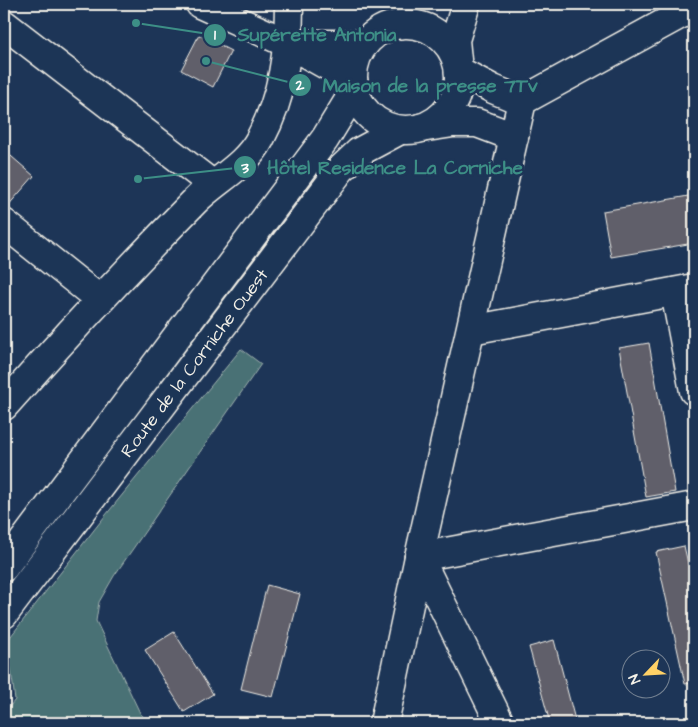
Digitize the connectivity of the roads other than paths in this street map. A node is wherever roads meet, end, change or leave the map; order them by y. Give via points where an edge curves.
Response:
1 (200, 4) edge
2 (288, 4) edge
3 (423, 4) edge
4 (466, 4) edge
5 (694, 7) edge
6 (4, 24) edge
7 (388, 27) junction
8 (289, 44) junction
9 (364, 44) junction
10 (458, 66) junction
11 (354, 85) junction
12 (522, 101) junction
13 (410, 129) junction
14 (514, 136) junction
15 (212, 184) junction
16 (4, 223) edge
17 (685, 290) edge
18 (99, 299) junction
19 (471, 330) junction
20 (694, 392) edge
21 (4, 406) edge
22 (694, 506) edge
23 (419, 557) junction
24 (4, 567) edge
25 (4, 614) edge
26 (384, 723) edge
27 (500, 723) edge

1 - 8 main road
2 - 8 main road
3 - 7 main road
4 - 10 main road via 455,40
5 - 12 main road
6 - 15 main road
7 - 9 main road
7 - 10 main road via 404,23 437,33 448,45
8 - 9 main road
8 - 11 main road
8 - 15 main road via 276,104 260,140 250,155
9 - 11 main road via 357,55
10 - 12 main road via 492,89
10 - 13 main road via 456,93 446,113 434,122
11 - 13 main road via 359,102 376,120
11 - 24 main road, Route de la Corniche Ouest via 325,139
12 - 14 main road
13 - 14 main road via 477,123
13 - 25 main road, Route de la Corniche Ouest via 359,152 341,168
14 - 19 main road
15 - 18 main road
16 - 18 main road
17 - 19 main road
17 - 20 main road
18 - 21 main road
19 - 23 main road
22 - 23 main road
23 - 26 main road
23 - 27 main road

